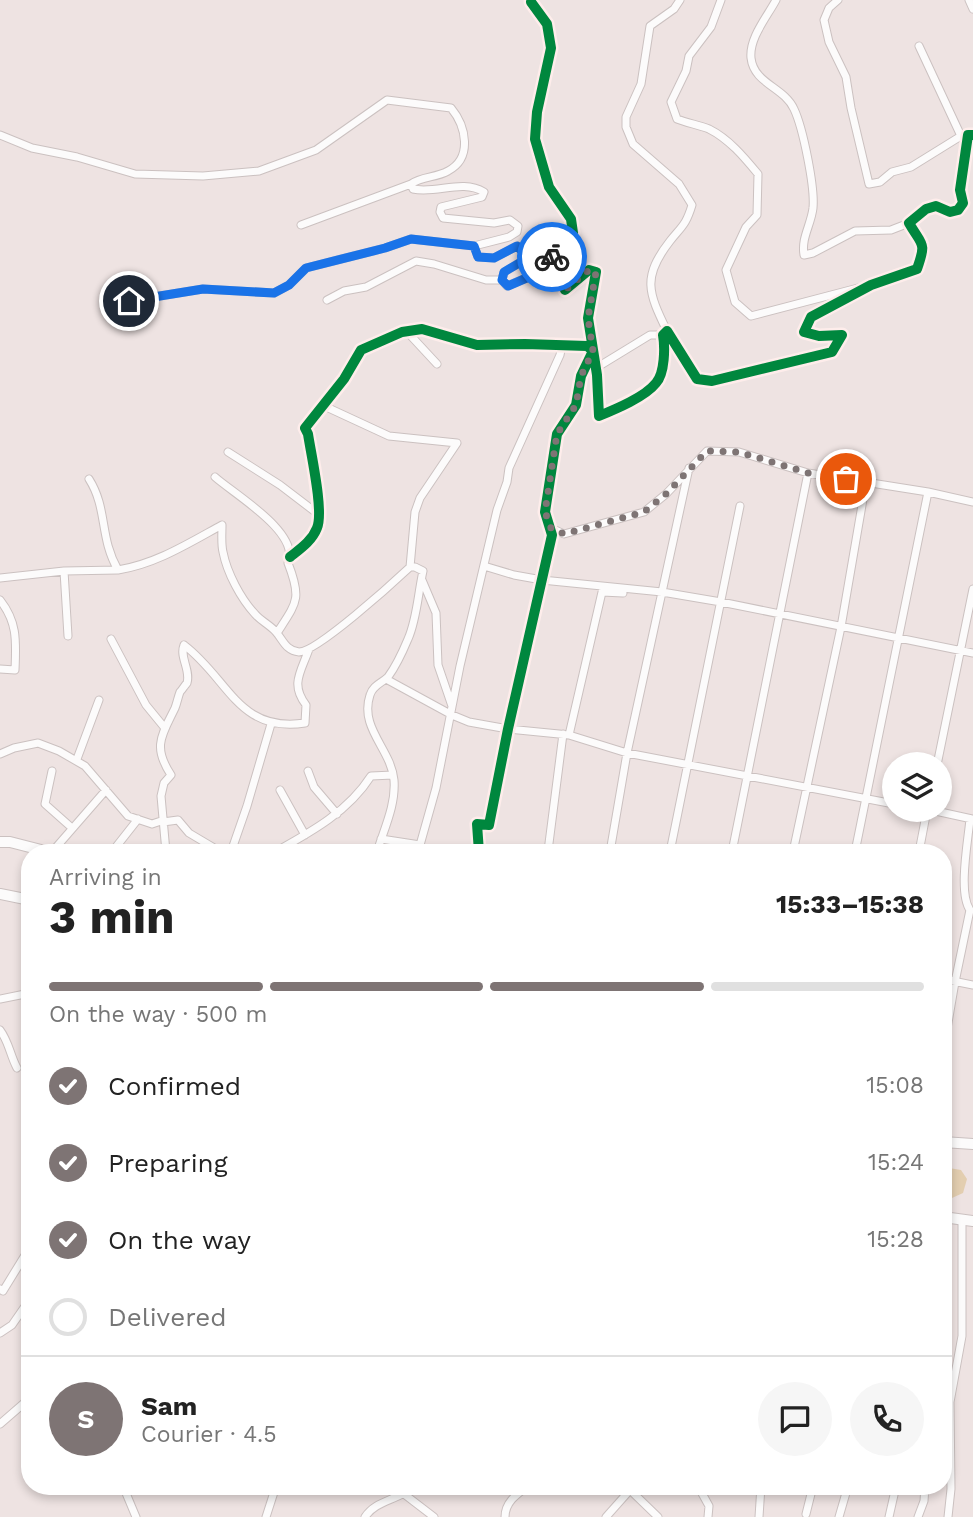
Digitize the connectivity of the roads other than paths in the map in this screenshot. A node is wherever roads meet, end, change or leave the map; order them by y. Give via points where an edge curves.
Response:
1 (680, 0) edge
2 (721, 0) edge
3 (776, 0) edge
4 (838, 0) edge
5 (969, 0) edge
6 (531, 2) dead end
7 (973, 9) edge
8 (919, 46) dead end
9 (0, 135) edge
10 (969, 137) edge
11 (411, 184) junction
12 (909, 223) junction
13 (301, 225) dead end
14 (474, 246) junction
15 (569, 250) junction
16 (502, 280) junction
17 (871, 285) junction
18 (115, 298) dead end
19 (327, 300) dead end
20 (412, 331) junction
21 (665, 333) junction
22 (562, 345) junction
23 (593, 351) junction
24 (437, 364) dead end
25 (596, 368) junction
26 (322, 405) junction
27 (228, 452) dead end
28 (690, 468) junction
29 (808, 473) junction
30 (215, 477) dead end
31 (89, 479) dead end
32 (866, 482) junction
33 (928, 492) junction
34 (973, 502) edge
35 (740, 506) dead end
36 (318, 514) junction
37 (551, 528) junction
38 (290, 557) junction
39 (484, 566) junction
40 (410, 567) junction
41 (118, 569) junction
42 (64, 571) junction
43 (0, 578) edge
44 (421, 579) junction
45 (542, 580) junction
46 (629, 589) junction
47 (973, 589) edge
48 (662, 592) junction
49 (0, 600) edge
50 (721, 602) junction
51 (781, 615) junction
52 (841, 627) junction
53 (276, 633) junction
54 (68, 636) dead end
55 (900, 638) junction
56 (111, 639) dead end
57 (309, 649) junction
58 (961, 652) junction
59 (973, 653) edge
60 (0, 669) edge
61 (386, 679) junction
62 (99, 700) dead end
63 (452, 706) junction
64 (452, 715) junction
65 (271, 724) junction
66 (164, 727) junction
67 (508, 730) junction
68 (566, 734) junction
69 (940, 752) edge
70 (627, 753) junction
71 (0, 754) edge
72 (77, 759) junction
73 (688, 764) junction
74 (52, 771) dead end
75 (308, 771) dead end
76 (393, 775) junction
77 (747, 776) junction
78 (805, 787) junction
79 (106, 790) junction
80 (280, 790) dead end
81 (866, 799) junction
82 (882, 802) edge
83 (337, 814) junction
84 (952, 815) edge
85 (138, 819) junction
86 (972, 819) edge
87 (163, 821) junction
88 (926, 822) edge
89 (72, 828) junction
90 (304, 835) junction
91 (381, 839) junction
92 (0, 842) edge
93 (57, 844) edge
94 (118, 844) edge
95 (165, 844) edge
96 (208, 844) edge
97 (234, 844) edge
98 (289, 844) edge
99 (379, 844) edge
100 (414, 844) edge
101 (420, 844) edge
102 (478, 844) edge
103 (549, 844) edge
104 (611, 844) edge
105 (672, 844) edge
106 (734, 844) edge
107 (794, 844) edge
108 (858, 844) edge
109 (921, 844) edge
110 (21, 845) edge
111 (0, 894) edge
112 (21, 898) edge
113 (954, 982) junction
114 (973, 985) edge
115 (21, 995) edge
116 (952, 995) edge
117 (0, 999) edge
118 (0, 1030) edge
119 (17, 1068) dead end
120 (952, 1143) edge
121 (973, 1144) edge
122 (968, 1220) edge
123 (21, 1263) edge
124 (0, 1289) edge
125 (21, 1312) edge
126 (0, 1332) edge
127 (952, 1391) edge
128 (21, 1406) edge
129 (0, 1424) edge
130 (127, 1495) edge
131 (273, 1495) edge
132 (401, 1495) edge
133 (405, 1495) edge
134 (516, 1495) edge
135 (623, 1495) edge
136 (635, 1495) edge
137 (703, 1495) edge
138 (760, 1495) edge
139 (811, 1495) edge
140 (845, 1495) edge
141 (894, 1495) edge
142 (924, 1495) edge
143 (950, 1495) edge
144 (806, 1514) dead end
145 (136, 1517) edge
146 (266, 1517) edge
147 (366, 1517) edge
148 (434, 1517) edge
149 (505, 1517) edge
150 (606, 1517) edge
151 (658, 1517) edge
152 (708, 1517) edge
153 (759, 1517) edge
154 (839, 1517) edge
155 (889, 1517) edge
156 (918, 1517) edge
157 (947, 1517) edge

1 - 21 street via 650,26 641,84 625,117 633,144 679,184 692,205 686,224 651,273 650,288
2 - 17 street via 711,27 689,56 671,102 677,119 708,129 734,146 758,174 757,215 746,227 726,270 736,302 751,316
3 - 12 street via 751,46 751,59 762,80 787,97 795,110 814,188 813,212 802,244 804,255 855,231 891,230
4 - 10 street via 824,20 846,77 869,184
5 - 7 street
6 - 15 street via 547,24 551,48 535,139 549,187 571,219
8 - 10 street
9 - 11 street via 32,148 135,174 203,177 259,172 316,150 387,100 451,108 461,120 465,147 461,158 446,173
10 - 12 street via 958,210 936,206
11 - 13 street
11 - 14 street via 421,190 477,188 484,192 482,197 442,207 443,218 510,220 518,226 509,237
12 - 17 street via 923,243 917,269
14 - 16 street via 478,257 494,258 517,246 524,253 526,259 504,272
14 - 18 street via 411,239 306,268 274,293 203,289 129,301
15 - 16 street via 550,259 545,270 508,286
15 - 23 street via 565,290 589,270 596,272 588,318
16 - 19 street via 416,261 366,287
17 - 21 street via 811,317 804,332 819,337 842,335 832,352 712,380 697,380
20 - 22 street via 422,329 477,345
20 - 24 street via 411,336
20 - 26 street via 361,350
21 - 25 street via 650,335
21 - 25 street via 665,358 658,382 599,416
22 - 23 street via 587,346
22 - 39 street via 509,468
23 - 25 street
23 - 37 street via 581,376 576,405 557,434 545,512
26 - 36 street via 305,428
26 - 40 street via 389,436 457,443 420,498
27 - 36 street
28 - 29 street via 707,451 721,450
28 - 37 street via 644,512 564,534
28 - 48 street
29 - 32 street
29 - 51 street
30 - 38 street via 275,524 287,540
31 - 41 street via 100,500 106,544
32 - 33 street
32 - 52 street
33 - 34 street
33 - 55 street
35 - 50 street
36 - 38 street via 319,525 312,537
37 - 45 street
38 - 53 street via 297,586 295,605
39 - 45 street
39 - 63 street
40 - 44 street via 423,571
40 - 57 street
41 - 42 street
41 - 53 street via 138,567 222,525 223,551 234,582 255,615
42 - 43 street
42 - 54 street
44 - 61 street via 410,637
44 - 63 street via 436,613 438,665
45 - 46 street
45 - 67 street
46 - 48 street
46 - 68 street via 602,592
47 - 58 street
48 - 50 street
48 - 70 street
49 - 60 street via 11,615 15,633 15,670
50 - 51 street
50 - 73 street
51 - 52 street
51 - 77 street
52 - 55 street
52 - 78 street
53 - 57 street via 286,647 299,652
55 - 58 street
55 - 81 street
56 - 66 street via 146,705
57 - 65 street via 296,686 306,705 304,723
58 - 59 street
58 - 69 street
61 - 64 street
61 - 76 street via 370,694 368,717
62 - 72 street
63 - 64 street
64 - 67 street
64 - 101 street
65 - 66 street via 241,706 184,645 187,683
65 - 97 street
66 - 87 street via 161,759 171,775 161,796
67 - 68 street
67 - 102 street via 489,825 477,824
68 - 70 street
68 - 103 street
70 - 73 street
70 - 104 street
71 - 72 street via 38,743
72 - 79 street
73 - 77 street
73 - 105 street
74 - 89 street via 45,804
75 - 83 street via 314,787
76 - 83 street via 371,776
76 - 91 street via 393,802
77 - 78 street
77 - 106 street
78 - 81 street
78 - 107 street
79 - 85 street via 128,816
79 - 89 street
80 - 90 street
81 - 82 street
81 - 108 street
83 - 90 street
84 - 86 street
85 - 87 street via 152,824
85 - 94 street
86 - 113 street via 965,871 970,910
87 - 95 street
87 - 96 street via 178,820
88 - 109 street
89 - 93 street
90 - 98 street
91 - 99 street
91 - 100 street
92 - 110 highway
111 - 112 highway
113 - 114 street
113 - 116 street
115 - 117 street
118 - 119 street
120 - 121 highway
122 - 127 street via 962,1336
123 - 124 street
125 - 126 street
128 - 129 street
130 - 145 street
131 - 146 street
132 - 147 street via 370,1510
133 - 148 street
134 - 149 street via 505,1509
135 - 150 street
136 - 151 street
137 - 152 street
138 - 153 street
139 - 144 street
140 - 154 street
141 - 155 street
142 - 156 street
143 - 157 street

